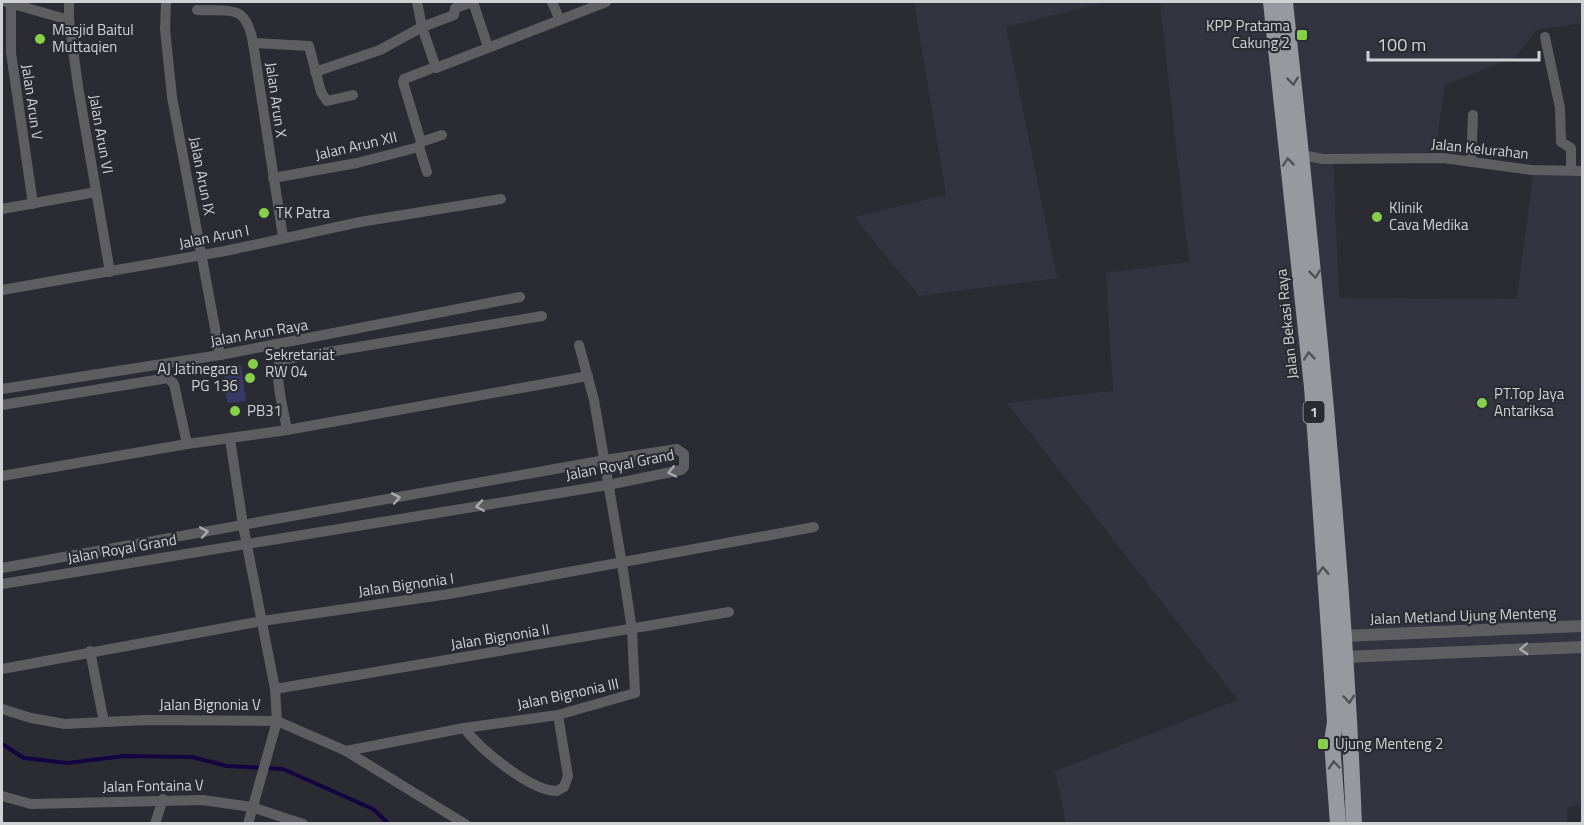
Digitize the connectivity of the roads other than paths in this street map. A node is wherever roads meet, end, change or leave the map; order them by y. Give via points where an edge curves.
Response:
1 (8, 2) edge
2 (69, 2) edge
3 (166, 2) edge
4 (417, 2) edge
5 (473, 2) edge
6 (552, 2) edge
7 (606, 2) edge
8 (1270, 2) edge
9 (1285, 2) edge
10 (588, 6) edge
11 (197, 10) dead end
12 (560, 20) junction
13 (69, 21) junction
14 (422, 27) junction
15 (1545, 37) dead end
16 (253, 43) junction
17 (488, 47) junction
18 (430, 69) dead end
19 (315, 72) junction
20 (353, 95) dead end
21 (1473, 115) dead end
22 (441, 135) dead end
23 (420, 145) junction
24 (1302, 155) junction
25 (1471, 162) junction
26 (427, 171) dead end
27 (1577, 171) edge
28 (273, 178) junction
29 (96, 192) junction
30 (501, 199) dead end
31 (33, 204) junction
32 (2, 209) edge
33 (283, 237) junction
34 (201, 255) junction
35 (111, 272) junction
36 (2, 290) edge
37 (520, 297) dead end
38 (542, 316) dead end
39 (579, 345) dead end
40 (220, 355) junction
41 (588, 376) junction
42 (2, 389) edge
43 (2, 405) edge
44 (287, 430) junction
45 (230, 439) junction
46 (187, 444) junction
47 (605, 460) junction
48 (2, 476) edge
49 (608, 485) junction
50 (1326, 495) junction
51 (243, 525) junction
52 (814, 526) dead end
53 (247, 543) junction
54 (622, 564) junction
55 (2, 568) edge
56 (2, 584) edge
57 (729, 612) dead end
58 (262, 621) junction
59 (1582, 626) edge
60 (632, 630) junction
61 (1344, 636) junction
62 (1582, 647) edge
63 (90, 651) junction
64 (1345, 657) junction
65 (2, 669) edge
66 (275, 689) junction
67 (2, 709) edge
68 (558, 715) junction
69 (277, 721) junction
70 (104, 722) junction
71 (464, 728) junction
72 (345, 750) junction
73 (2, 796) edge
74 (163, 799) junction
75 (252, 807) junction
76 (155, 824) edge
77 (248, 824) edge
78 (303, 824) edge
79 (465, 824) edge
80 (1338, 824) edge
81 (1354, 824) edge

1 - 13 street
1 - 31 street, Jalan Arun V via 12,64
2 - 13 street, Jalan Arun VI
3 - 34 street, Jalan Arun IX via 168,67
4 - 14 street
5 - 14 street via 455,8 454,15
5 - 17 street
6 - 12 street
7 - 10 street
50 -> 8 highway, Jalan Bekasi Raya / 1
9 -> 24 highway, Jalan Bekasi Raya / 1
10 - 12 street
11 - 16 street, Jalan Arun X via 243,14
12 - 17 street
13 - 29 street, Jalan Arun VI
14 - 17 street via 436,68
14 - 19 street via 371,53
15 - 27 street via 1560,108 1561,142 1571,148
16 - 19 street via 309,46
16 - 28 street, Jalan Arun X
18 - 23 street via 403,82
19 - 20 street via 327,101
21 - 25 street
22 - 23 street, Jalan Arun XII
23 - 26 street
23 - 28 street, Jalan Arun XII via 357,163
24 - 25 street, Jalan Kelurahan via 1323,159 1443,158
24 -> 50 highway, Jalan Bekasi Raya / 1 via 1321,335
25 - 27 street, Jalan Kelurahan
28 - 33 street, Jalan Arun X
29 - 31 street
29 - 35 street, Jalan Arun VI
30 - 33 street, Jalan Arun I
31 - 32 street
33 - 34 street, Jalan Arun I
34 - 35 street, Jalan Arun I
34 - 40 street, Jalan Arun IX
35 - 36 street, Jalan Arun I
37 - 40 street, Jalan Arun Raya
38 - 44 street via 281,360 277,375
39 - 41 street, Jalan Bignonia III
40 - 42 street, Jalan Arun Raya
41 - 44 street
41 - 47 street, Jalan Bignonia III
43 - 46 street via 168,378 174,384
44 - 45 street
45 - 46 street
45 - 51 street
46 - 48 street
47 - 49 street, Jalan Bignonia III
47 -> 49 street, Jalan Royal Grand via 677,449 684,454 681,470
51 -> 47 street, Jalan Royal Grand
49 -> 53 street, Jalan Royal Grand
49 - 54 street, Jalan Bignonia III
50 - 61 highway, Jalan Bekasi Raya / 1
80 -> 50 highway, Jalan Bekasi Raya / 1 via 1332,742 1335,722
51 - 53 street
55 -> 51 street, Jalan Royal Grand
52 - 54 street, Jalan Bignonia I
53 - 56 street, Jalan Royal Grand
53 - 58 street
54 - 58 street, Jalan Bignonia I
54 - 60 street, Jalan Bignonia III
57 - 60 street, Jalan Bignonia II
58 - 63 street, Jalan Bignonia I
58 - 66 street
59 - 61 street, Jalan Metland Ujung Menteng
60 - 66 street, Jalan Bignonia II
60 - 68 street, Jalan Bignonia III via 635,693
61 - 64 highway, Jalan Bekasi Raya / 1
62 -> 64 street
63 - 65 street, Jalan Bignonia I
63 - 70 street
64 -> 81 highway, Jalan Bekasi Raya / 1
66 - 69 street
67 - 70 street, Jalan Bignonia V via 65,724
68 - 71 street, Jalan Bignonia III
68 - 71 street via 568,776 564,788 557,791 498,762
69 - 70 street, Jalan Bignonia V
69 - 72 street, Jalan Bignonia V
69 - 75 street
71 - 72 street, Jalan Bignonia III
72 - 79 street, Jalan Bignonia V
73 - 74 street, Jalan Fontaina V via 31,804
74 - 75 street, Jalan Fontaina V via 209,800
74 - 76 street
75 - 77 street
75 - 78 street, Jalan Fontaina V

